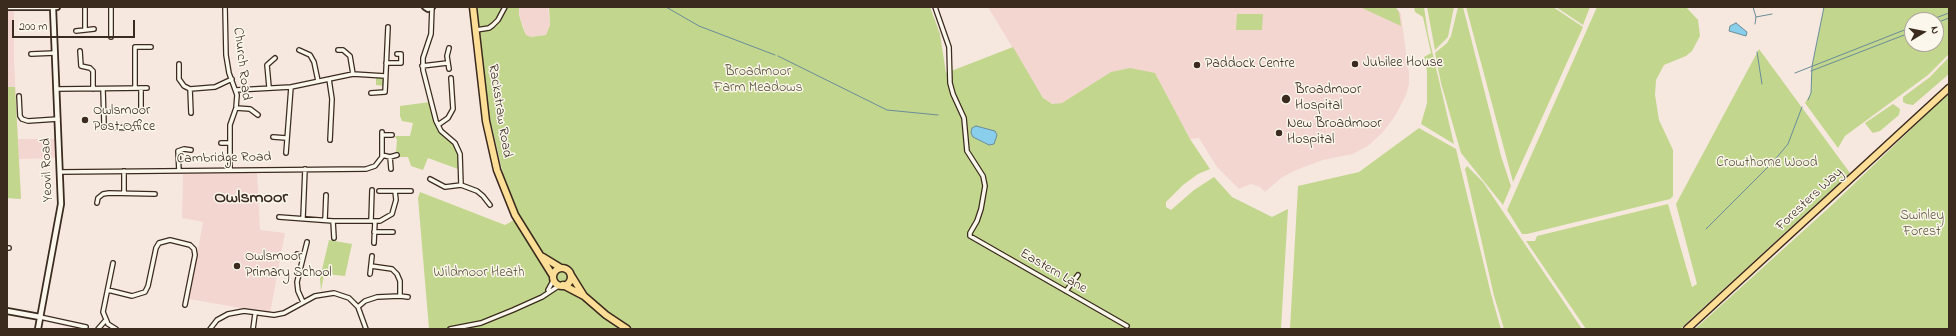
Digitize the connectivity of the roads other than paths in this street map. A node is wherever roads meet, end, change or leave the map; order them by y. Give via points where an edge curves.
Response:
1 (7, 7) edge
2 (55, 7) edge
3 (85, 7) edge
4 (111, 7) edge
5 (225, 7) edge
6 (425, 7) edge
7 (432, 7) edge
8 (473, 7) edge
9 (504, 7) edge
10 (935, 7) edge
11 (431, 18) junction
12 (388, 27) dead end
13 (94, 29) dead end
14 (85, 30) junction
15 (476, 30) junction
16 (76, 31) dead end
17 (111, 37) dead end
18 (151, 47) dead end
19 (449, 48) dead end
20 (298, 50) dead end
21 (338, 50) dead end
22 (80, 51) dead end
23 (55, 53) junction
24 (31, 54) dead end
25 (397, 54) dead end
26 (275, 58) dead end
27 (179, 64) dead end
28 (386, 64) junction
29 (447, 64) junction
30 (422, 66) junction
31 (449, 69) dead end
32 (353, 74) junction
33 (385, 76) junction
34 (451, 78) dead end
35 (232, 79) junction
36 (329, 79) junction
37 (318, 81) junction
38 (268, 87) junction
39 (291, 87) junction
40 (135, 88) junction
41 (141, 88) junction
42 (147, 88) dead end
43 (1949, 88) edge
44 (56, 89) junction
45 (93, 89) junction
46 (104, 89) junction
47 (190, 89) junction
48 (236, 90) junction
49 (372, 93) dead end
50 (19, 96) dead end
51 (141, 108) dead end
52 (236, 108) junction
53 (191, 113) dead end
54 (258, 115) dead end
55 (58, 119) junction
56 (438, 125) junction
57 (134, 128) dead end
58 (392, 135) dead end
59 (273, 138) dead end
60 (286, 138) junction
61 (330, 140) dead end
62 (230, 142) junction
63 (221, 143) dead end
64 (191, 150) dead end
65 (286, 153) dead end
66 (382, 155) junction
67 (397, 155) dead end
68 (390, 157) junction
69 (305, 169) junction
70 (392, 169) dead end
71 (230, 170) junction
72 (124, 171) junction
73 (179, 171) junction
74 (60, 172) junction
75 (430, 179) dead end
76 (461, 185) junction
77 (372, 190) dead end
78 (379, 191) dead end
79 (395, 191) junction
80 (411, 191) dead end
81 (124, 193) junction
82 (155, 194) dead end
83 (326, 195) dead end
84 (97, 204) dead end
85 (490, 205) dead end
86 (279, 217) dead end
87 (303, 218) junction
88 (325, 220) junction
89 (333, 220) junction
90 (373, 221) junction
91 (374, 232) junction
92 (392, 232) dead end
93 (334, 238) dead end
94 (307, 242) dead end
95 (374, 243) dead end
96 (297, 254) dead end
97 (303, 256) junction
98 (372, 256) dead end
99 (542, 256) junction
100 (113, 263) dead end
101 (371, 266) junction
102 (561, 268) junction
103 (570, 273) junction
104 (370, 274) dead end
105 (1078, 276) dead end
106 (554, 278) junction
107 (562, 285) junction
108 (108, 290) junction
109 (1066, 291) junction
110 (546, 293) junction
111 (400, 296) junction
112 (584, 296) junction
113 (408, 297) dead end
114 (303, 302) junction
115 (185, 305) dead end
116 (358, 307) junction
117 (7, 311) edge
118 (255, 314) junction
119 (40, 317) junction
120 (105, 321) junction
121 (1127, 326) dead end
122 (86, 327) dead end
123 (38, 329) edge
124 (98, 329) edge
125 (116, 329) edge
126 (210, 329) edge
127 (253, 329) edge
128 (366, 329) edge
129 (450, 329) edge
130 (627, 329) edge
131 (1688, 329) edge

1 - 2 street
2 - 23 street, Yeovil Road
3 - 14 street
4 - 17 street
5 - 35 street, Church Road via 226,55
6 - 7 street
6 - 11 street
7 - 11 street
8 - 15 main road, Rackstraw Road
9 - 15 street via 493,25
10 - 109 street, Eastern Lane via 949,47 950,83 964,118 967,151 983,176 985,186 981,209 969,235
11 - 30 street via 431,34
12 - 28 street
13 - 14 street
14 - 16 street
15 - 99 main road, Rackstraw Road via 486,121 497,170 515,215
18 - 40 street via 135,47
19 - 29 street
20 - 37 street via 310,55
21 - 32 street via 343,50 350,56
22 - 45 street via 81,66 93,71
23 - 24 street
23 - 44 street, Yeovil Road
25 - 28 street via 401,54 401,63
26 - 38 street via 267,65
27 - 47 street via 179,79
28 - 33 street
29 - 30 street
29 - 31 street
30 - 56 street
32 - 33 street
32 - 36 street
33 - 49 street via 385,92
34 - 56 street via 452,109 448,118
35 - 47 street via 215,87
35 - 48 street, Church Road
36 - 37 street
36 - 61 street via 332,100
37 - 39 street
38 - 39 street
38 - 48 street
39 - 60 street
40 - 41 street
40 - 46 street
41 - 42 street
41 - 51 street
43 - 131 main road, Foresters Way
44 - 45 street
44 - 55 street, Yeovil Road
45 - 46 street
46 - 57 street via 104,124 107,127
47 - 53 street
48 - 52 street, Church Road
50 - 55 street via 22,118 28,121
52 - 54 street via 250,109
52 - 62 street, Church Road via 230,125
55 - 74 street, Yeovil Road
56 - 76 street via 455,143 460,154
58 - 66 street via 382,134
59 - 60 street
60 - 65 street
62 - 63 street
62 - 71 street, Church Road
64 - 73 street via 184,149 178,152
66 - 68 street
66 - 69 street, Cambridge Road via 370,168
67 - 68 street
68 - 70 street
69 - 71 street, Cambridge Road
69 - 87 street
71 - 73 street, Cambridge Road
72 - 73 street, Cambridge Road
72 - 74 street, Cambridge Road
72 - 81 street
74 - 119 street, Yeovil Road via 61,208
75 - 76 street via 445,187
76 - 85 street via 476,191
77 - 90 street
78 - 79 street
79 - 80 street
79 - 90 street via 396,200 392,214 386,219
81 - 82 street
81 - 84 street via 103,194 98,198
83 - 88 street
86 - 87 street
87 - 88 street
88 - 89 street
89 - 90 street
89 - 93 street
90 - 91 street
91 - 92 street
91 - 95 street
94 - 97 street
96 - 97 street
97 - 114 street via 297,282
98 - 101 street
99 - 102 main road, Rackstraw Road
99 - 106 main road, Rackstraw Road
100 - 108 street
101 - 104 street
101 - 111 street via 392,269 397,274 400,281
102 - 103 main road
102 - 106 main road via 555,271
103 - 107 main road via 570,280
103 - 112 main road
105 - 109 street
106 - 107 main road
106 - 110 street
107 - 110 street
107 - 112 main road
108 - 115 street via 132,296 145,292 158,243 170,240 190,245 194,249
108 - 120 street via 103,312
109 - 121 street, Eastern Lane
110 - 129 street via 488,320
111 - 113 street
111 - 116 street via 377,297 365,301
112 - 130 main road
114 - 116 street via 315,296 334,293 349,298
114 - 118 street via 274,316
116 - 128 street
117 - 119 street
118 - 126 street via 244,311 228,314 217,320
118 - 127 street
119 - 122 street
119 - 123 street, Yeovil Road
120 - 124 street
120 - 125 street

